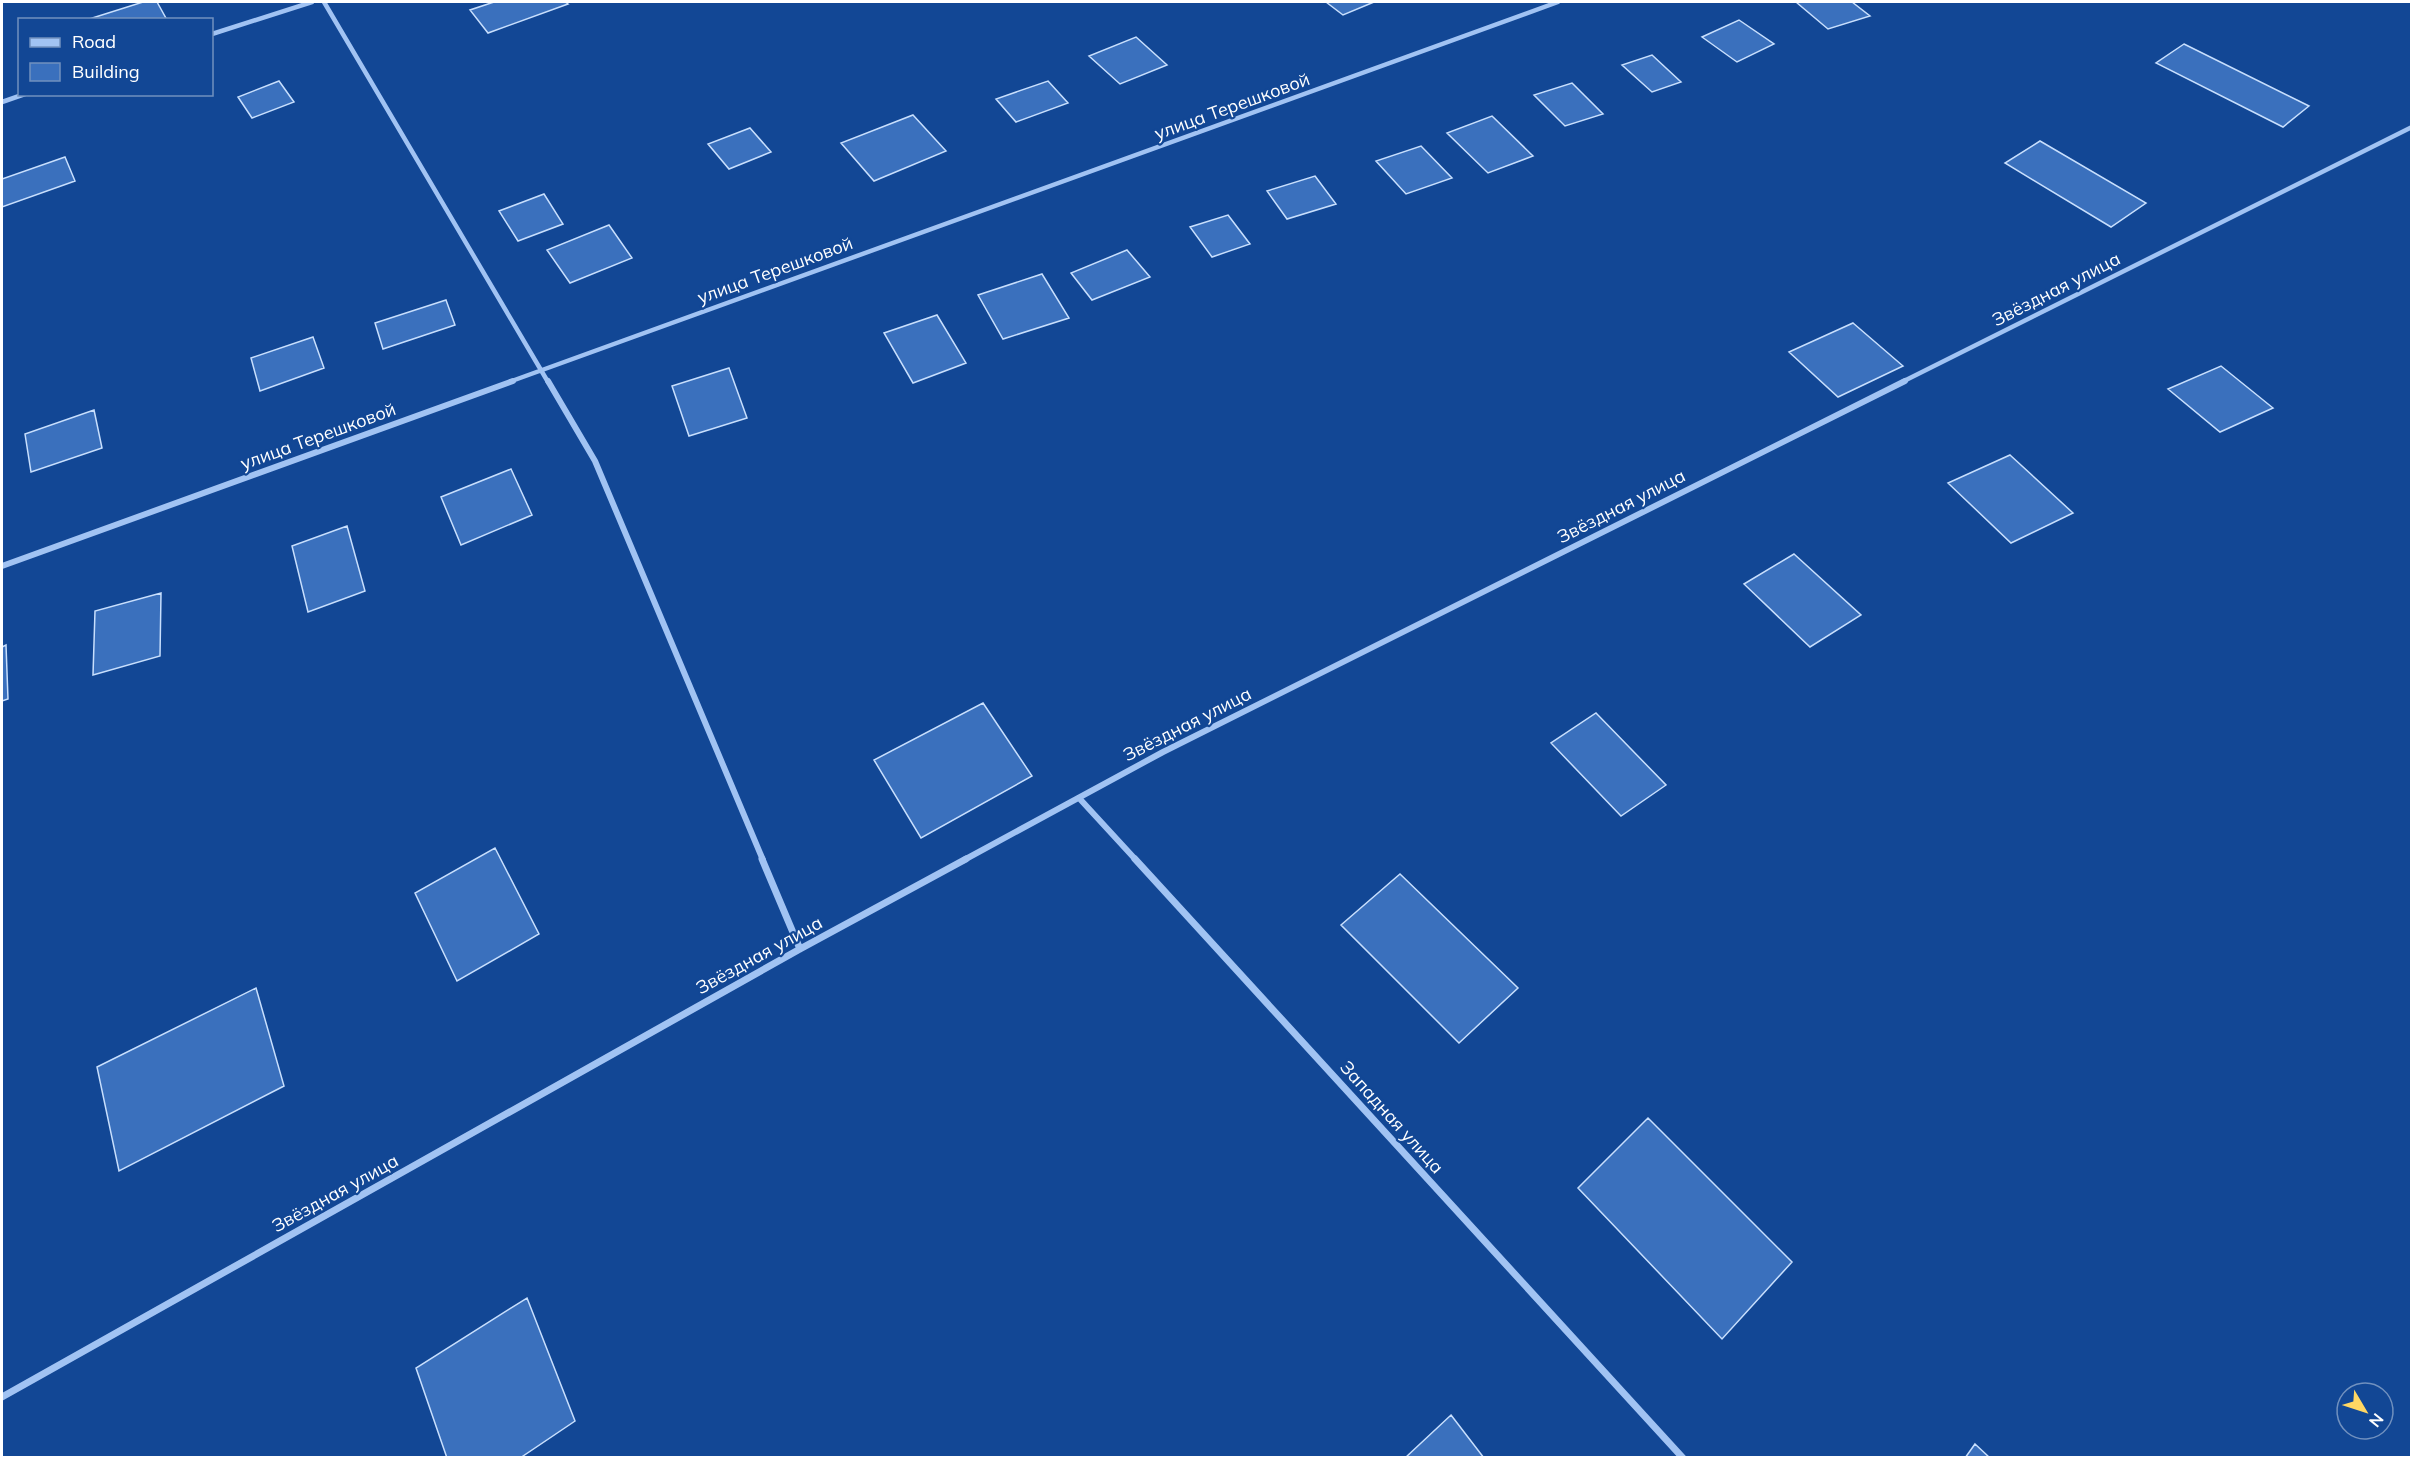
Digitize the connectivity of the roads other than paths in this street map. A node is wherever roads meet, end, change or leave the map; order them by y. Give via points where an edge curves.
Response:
1 (312, 2) edge
2 (324, 2) edge
3 (1558, 2) edge
4 (213, 34) edge
5 (19, 96) edge
6 (2, 102) edge
7 (2412, 127) edge
8 (540, 369) junction
9 (2, 566) edge
10 (1079, 798) junction
11 (800, 949) junction
12 (2, 1397) edge
13 (1683, 1458) edge

1 - 4 street
2 - 8 street
3 - 8 street, улица Терешковой
5 - 6 street
7 - 10 street, Звёздная улица via 1185,741
8 - 9 street, улица Терешковой
8 - 11 street via 595,461
10 - 11 street, Звёздная улица
10 - 13 street, Западная улица
11 - 12 street, Звёздная улица

